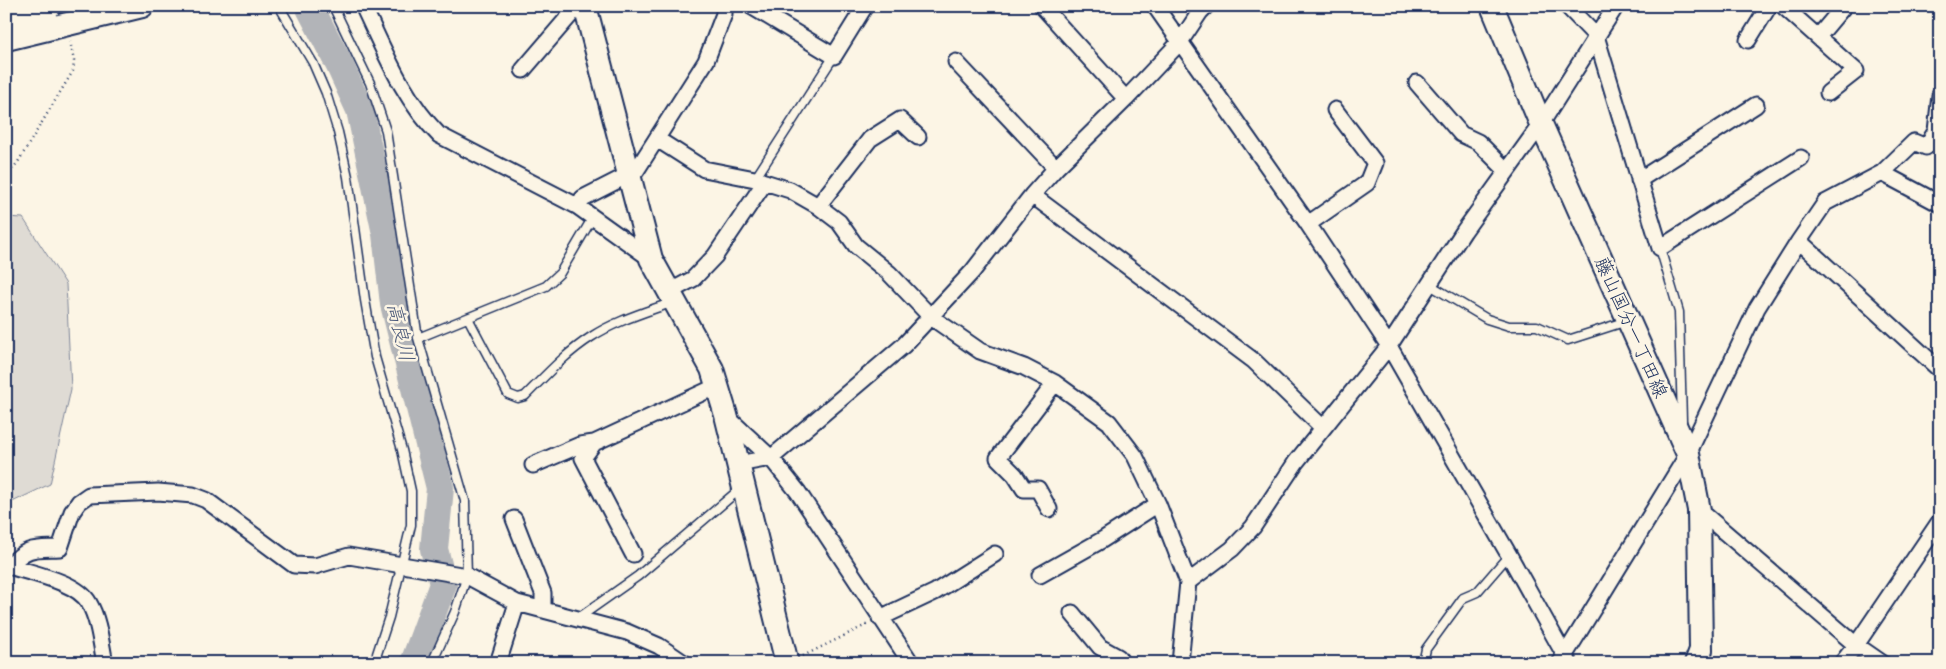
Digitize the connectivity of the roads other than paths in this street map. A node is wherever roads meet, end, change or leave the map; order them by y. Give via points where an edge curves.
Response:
1 (50, 6) edge
2 (142, 6) edge
3 (279, 6) edge
4 (333, 6) edge
5 (363, 6) edge
6 (578, 6) edge
7 (585, 6) edge
8 (750, 6) edge
9 (865, 6) edge
10 (1042, 6) edge
11 (1155, 6) edge
12 (1492, 6) edge
13 (1568, 6) edge
14 (1616, 6) edge
15 (1769, 6) edge
16 (1783, 6) edge
17 (1844, 6) edge
18 (1202, 8) edge
19 (720, 9) edge
20 (6, 18) edge
21 (1596, 36) junction
22 (1818, 37) junction
23 (6, 39) edge
24 (1748, 40) dead end
25 (1180, 42) junction
26 (834, 56) junction
27 (956, 62) dead end
28 (523, 70) dead end
29 (1417, 83) dead end
30 (1828, 93) dead end
31 (1940, 95) edge
32 (1126, 100) junction
33 (1756, 105) dead end
34 (1335, 110) dead end
35 (1541, 124) junction
36 (918, 137) dead end
37 (658, 139) junction
38 (1801, 158) dead end
39 (1056, 168) junction
40 (1507, 171) junction
41 (1882, 173) junction
42 (629, 174) junction
43 (760, 180) junction
44 (1640, 180) junction
45 (1032, 195) junction
46 (1940, 204) edge
47 (577, 206) junction
48 (818, 206) junction
49 (593, 217) junction
50 (1308, 224) junction
51 (1799, 241) junction
52 (1660, 248) junction
53 (651, 259) junction
54 (1430, 285) junction
55 (672, 297) junction
56 (468, 318) junction
57 (931, 318) junction
58 (1629, 320) junction
59 (418, 338) junction
60 (1388, 346) junction
61 (1940, 370) edge
62 (1055, 383) junction
63 (717, 386) junction
64 (726, 415) junction
65 (1323, 428) junction
66 (594, 443) junction
67 (1686, 446) junction
68 (771, 458) junction
69 (533, 465) dead end
70 (741, 475) junction
71 (1158, 504) junction
72 (1049, 508) dead end
73 (1698, 510) junction
74 (514, 519) dead end
75 (1940, 521) edge
76 (633, 554) dead end
77 (995, 554) dead end
78 (1509, 555) junction
79 (8, 566) edge
80 (400, 566) junction
81 (1040, 575) dead end
82 (467, 576) junction
83 (1188, 582) junction
84 (517, 603) junction
85 (543, 610) junction
86 (1072, 613) dead end
87 (880, 618) junction
88 (577, 619) junction
89 (1856, 645) junction
90 (793, 661) edge
91 (1564, 661) edge
92 (105, 663) edge
93 (374, 663) edge
94 (432, 663) edge
95 (498, 663) edge
96 (684, 663) edge
97 (911, 663) edge
98 (1122, 663) edge
99 (1180, 663) edge
100 (1423, 663) edge
101 (1696, 663) edge
102 (1842, 663) edge
103 (1882, 663) edge

1 - 20 street
2 - 23 street
3 - 80 lane via 314,63 338,132 348,177 375,358 402,450 410,491 411,525
4 - 59 lane via 370,83 386,131
5 - 47 street via 402,87 424,120 439,135
6 - 28 street
7 - 42 street
8 - 26 street
9 - 26 street
10 - 32 street
11 - 25 street
12 - 35 street, 藤山国分一丁田線
13 - 21 street
14 - 21 street
15 - 24 street
16 - 22 street
17 - 22 street
18 - 25 street
19 - 37 street via 706,61
21 - 35 street
21 - 44 street
22 - 30 street via 1856,71
25 - 32 street
25 - 50 street
26 - 43 lane
27 - 39 street
29 - 40 street via 1462,134 1478,142
31 - 41 street via 1936,131 1926,147 1914,142
32 - 39 street
33 - 44 street
34 - 50 street via 1375,163 1367,183
35 - 40 street
35 - 58 street, 藤山国分一丁田線
36 - 48 street via 900,120 870,139
37 - 42 street via 636,171
37 - 43 street via 704,168
38 - 52 street
39 - 45 street
40 - 54 street
41 - 46 street
41 - 51 street via 1825,203
42 - 47 street via 582,198
42 - 53 street
43 - 48 street via 790,190
43 - 55 street via 715,256
44 - 52 street
45 - 57 street
45 - 65 street via 1254,361
47 - 49 street
48 - 57 street via 839,222 856,246
49 - 53 street
49 - 56 lane via 560,273 546,286
50 - 60 street
51 - 61 street
51 - 67 street via 1757,308
52 - 67 lane via 1679,312
53 - 55 street
54 - 58 lane via 1487,319 1509,326 1537,326 1568,340
54 - 60 street
55 - 56 lane via 592,336 561,360 525,396 518,398 508,394
55 - 63 street via 712,369
56 - 59 lane
57 - 62 street via 980,351 1024,367
57 - 68 street via 904,345
58 - 67 street, 藤山国分一丁田線
59 - 82 lane via 465,500
60 - 65 street
60 - 78 street
62 - 71 street via 1109,422 1135,456
62 - 72 street via 998,458 1024,489 1038,489
63 - 64 street
63 - 66 street
64 - 68 street
64 - 70 street
65 - 83 street via 1253,527 1232,549
66 - 69 street via 580,445
66 - 76 street via 583,458
67 - 73 street, 藤山国分一丁田線
67 - 91 street
68 - 70 street
68 - 87 street via 798,492
70 - 88 lane via 638,576
70 - 90 street
71 - 81 street
71 - 83 street
73 - 89 street
73 - 101 street, 藤山国分一丁田線 via 1701,650
74 - 85 street via 543,593
75 - 89 street
77 - 87 street via 935,592
78 - 91 street
78 - 100 lane via 1477,592 1463,598 1426,649
79 - 80 street via 21,553 60,548 72,512 78,502 89,495 158,492 193,495 206,500 294,565 315,566 348,556
79 - 92 street via 58,582 77,591 89,602
80 - 82 street
80 - 93 lane via 389,617
82 - 84 street
82 - 94 lane
83 - 99 street
84 - 85 street
84 - 95 street
85 - 88 street
86 - 98 street via 1100,647
87 - 97 street
88 - 96 street via 627,632 659,646
89 - 102 street
89 - 103 street

